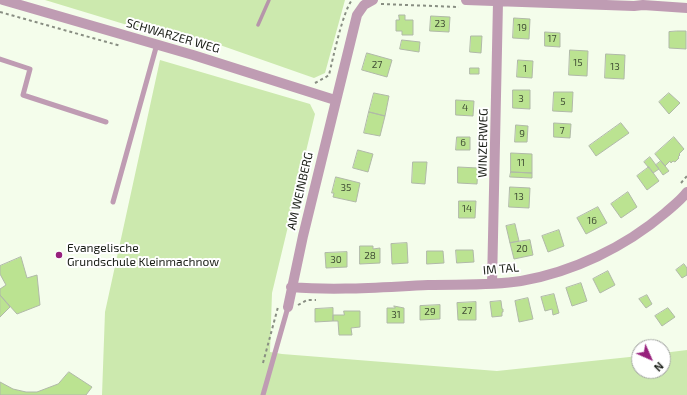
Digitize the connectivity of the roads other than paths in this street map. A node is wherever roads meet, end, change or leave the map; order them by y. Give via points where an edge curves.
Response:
1 (3, 0) edge
2 (498, 2) junction
3 (374, 4) edge
4 (464, 4) edge
5 (687, 8) edge
6 (157, 44) junction
7 (0, 59) edge
8 (335, 100) junction
9 (106, 122) dead end
10 (687, 192) edge
11 (112, 202) dead end
12 (492, 284) junction
13 (291, 287) junction
14 (283, 306) joint
15 (263, 395) edge

1 - 6 street, SCHWARZER WEG
2 - 4 street
2 - 5 street
2 - 12 street, WINZERWEG
3 - 8 street, AM WEINBERG via 364,5 356,15
6 - 8 street, SCHWARZER WEG
6 - 11 lane
7 - 9 lane via 30,68 23,95
8 - 13 street, AM WEINBERG
10 - 12 street, IM TAL via 640,232 593,259 522,281
12 - 13 street, IM TAL via 308,289
13 - 14 street, AM WEINBERG
14 - 15 lane, AM WEINBERG

